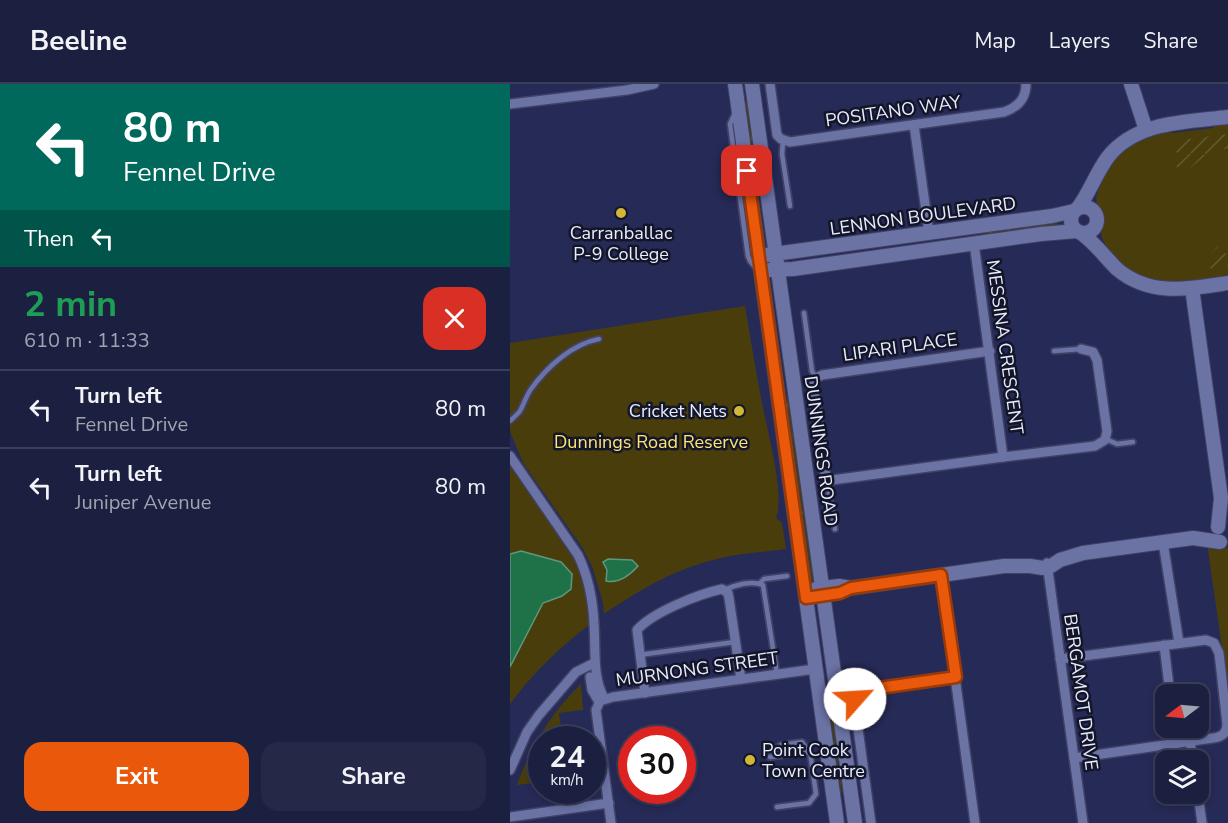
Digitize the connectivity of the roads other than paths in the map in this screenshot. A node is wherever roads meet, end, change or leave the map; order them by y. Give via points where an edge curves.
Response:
1 (654, 84) edge
2 (735, 84) edge
3 (752, 84) edge
4 (770, 84) edge
5 (1026, 84) edge
6 (1131, 84) edge
7 (510, 104) edge
8 (738, 109) junction
9 (1228, 117) edge
10 (914, 125) junction
11 (1146, 130) junction
12 (783, 141) junction
13 (1097, 175) junction
14 (790, 206) dead end
15 (1076, 210) junction
16 (1095, 219) junction
17 (972, 227) junction
18 (1079, 232) junction
19 (929, 233) junction
20 (974, 243) junction
21 (776, 254) junction
22 (759, 255) junction
23 (1111, 262) junction
24 (778, 269) junction
25 (761, 270) junction
26 (1228, 283) edge
27 (1192, 288) junction
28 (804, 313) dead end
29 (599, 339) dead end
30 (1081, 350) joint
31 (990, 351) junction
32 (1054, 351) dead end
33 (816, 378) junction
34 (511, 420) edge
35 (1106, 439) junction
36 (1133, 442) dead end
37 (1004, 457) junction
38 (511, 460) edge
39 (829, 478) junction
40 (1221, 498) junction
41 (1228, 516) edge
42 (835, 529) dead end
43 (1222, 533) edge
44 (1163, 542) junction
45 (1047, 564) junction
46 (941, 575) junction
47 (787, 576) dead end
48 (760, 583) junction
49 (724, 590) junction
50 (823, 592) junction
51 (805, 594) junction
52 (736, 642) junction
53 (1179, 643) junction
54 (1164, 645) junction
55 (639, 655) junction
56 (1060, 659) junction
57 (593, 661) junction
58 (815, 669) junction
59 (777, 674) junction
60 (956, 677) junction
61 (741, 679) junction
62 (570, 680) junction
63 (591, 684) junction
64 (1169, 684) edge
65 (645, 693) junction
66 (601, 700) junction
67 (1175, 738) edge
68 (1190, 742) junction
69 (1176, 744) junction
70 (808, 750) junction
71 (1191, 750) edge
72 (1074, 758) junction
73 (510, 770) edge
74 (848, 776) junction
75 (609, 803) junction
76 (1200, 804) edge
77 (777, 807) dead end
78 (510, 816) edge
79 (836, 819) edge
80 (1083, 822) edge
81 (611, 823) edge
82 (855, 823) edge
83 (871, 823) edge
84 (975, 823) edge
85 (1203, 823) edge

1 - 7 street
2 - 8 street, DUNNINGS ROAD
3 - 21 street, DUNNINGS ROAD
4 - 12 street via 776,131
5 - 10 street, POSITANO WAY via 1022,99 1009,111
6 - 11 street
8 - 22 street, DUNNINGS ROAD
8 - 25 lane via 730,124 748,256
9 - 11 street
10 - 12 street, POSITANO WAY
10 - 19 street
11 - 13 street via 1121,143
12 - 14 lane
13 - 15 street
13 - 16 street
15 - 16 street via 1086,207
15 - 17 street, LENNON BOULEVARD
15 - 18 street via 1071,222
16 - 18 street via 1090,231
16 - 23 street
17 - 19 street, LENNON BOULEVARD
17 - 20 street
18 - 20 street, LENNON BOULEVARD
18 - 23 street
19 - 21 street, LENNON BOULEVARD
20 - 24 street, LENNON BOULEVARD
20 - 31 street, MESSINA CRESCENT
21 - 22 street, LENNON BOULEVARD
21 - 24 street, DUNNINGS ROAD
22 - 25 street, DUNNINGS ROAD
23 - 27 street via 1127,276 1150,287
24 - 25 street, LENNON BOULEVARD
24 - 50 street, DUNNINGS ROAD
25 - 51 street, DUNNINGS ROAD
26 - 27 street
27 - 40 street
28 - 33 lane
29 - 34 lane via 567,354 546,371
30 - 32 lane
30 - 35 street via 1096,349
31 - 33 street, LIPARI PLACE
31 - 37 street, MESSINA CRESCENT
33 - 39 street via 813,385 824,470
35 - 36 lane, MESSINA CRESCENT via 1117,444
35 - 37 street, MESSINA CRESCENT via 1095,446
37 - 39 street
38 - 57 street via 585,570 592,601
39 - 42 lane
40 - 41 street
40 - 43 street
43 - 44 street
44 - 45 street via 1083,553
44 - 53 street
45 - 46 street
45 - 56 street, BERGAMOT DRIVE
46 - 50 street via 840,593
46 - 60 street
47 - 48 lane
48 - 49 lane
48 - 59 lane via 765,589
49 - 52 street via 729,598
49 - 55 street via 678,604 640,627
50 - 51 street
50 - 74 street, DUNNINGS ROAD
51 - 58 street, DUNNINGS ROAD
52 - 55 lane
52 - 61 street
53 - 54 street
53 - 68 street via 1210,640 1215,644 1227,724 1226,731 1217,738
54 - 56 street
54 - 64 street
55 - 65 street
56 - 72 street, BERGAMOT DRIVE
57 - 62 street
57 - 63 street
57 - 66 street
58 - 59 street, MURNONG STREET
58 - 79 street, DUNNINGS ROAD
59 - 61 street, MURNONG STREET
60 - 83 street via 865,690 856,697
60 - 84 street
61 - 65 street, MURNONG STREET
62 - 63 street via 583,679
62 - 73 street via 527,732
63 - 66 street
65 - 66 street, MURNONG STREET
66 - 75 street, MURNONG STREET via 596,710
67 - 69 street
68 - 69 street
68 - 71 street
69 - 72 street
70 - 70 lane via 769,754 781,745 802,742
70 - 77 lane via 816,794 809,803
72 - 80 street, BERGAMOT DRIVE
74 - 79 street via 845,803
74 - 82 street, DUNNINGS ROAD
75 - 78 street
75 - 81 street, MURNONG STREET
76 - 85 street

